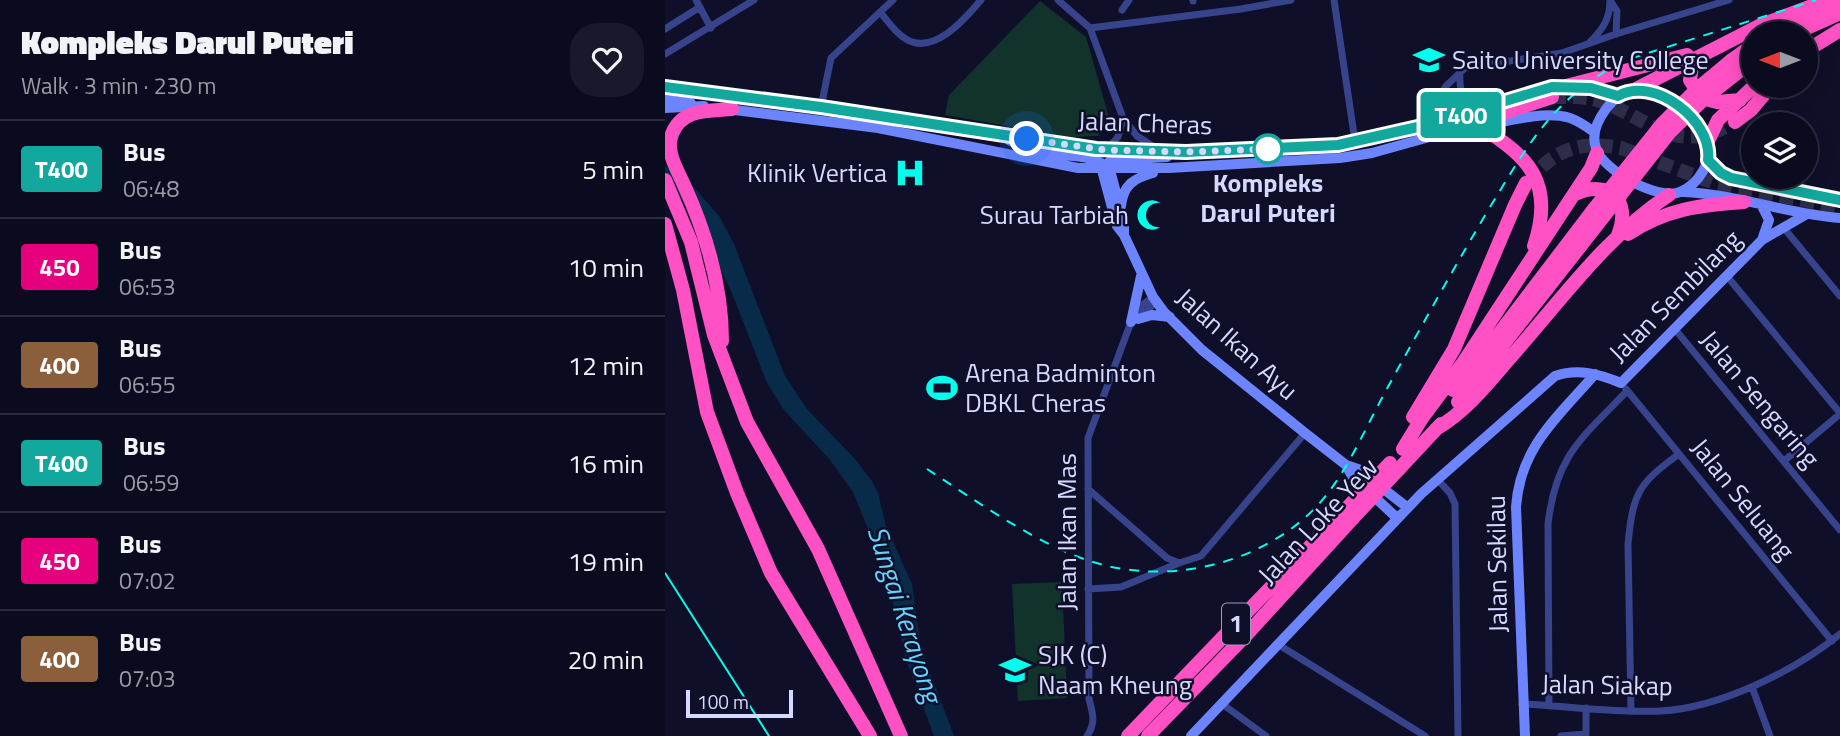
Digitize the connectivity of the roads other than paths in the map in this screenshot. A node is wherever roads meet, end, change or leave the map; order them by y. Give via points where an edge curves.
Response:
1 (754, 0) edge
2 (893, 0) edge
3 (981, 0) edge
4 (1129, 0) edge
5 (1237, 0) edge
6 (1291, 0) edge
7 (1334, 0) edge
8 (1610, 0) edge
9 (1729, 0) edge
10 (1828, 0) edge
11 (1060, 1) edge
12 (698, 3) edge
13 (1840, 3) edge
14 (1241, 9) junction
15 (1122, 10) dead end
16 (880, 12) junction
17 (1834, 15) edge
18 (1800, 21) edge
19 (1818, 23) edge
20 (711, 28) junction
21 (1090, 28) junction
22 (665, 29) edge
23 (1840, 30) edge
24 (1818, 32) edge
25 (1616, 34) junction
26 (1728, 43) junction
27 (1588, 44) junction
28 (1818, 44) edge
29 (665, 54) edge
30 (1693, 59) junction
31 (1741, 64) edge
32 (1460, 71) junction
33 (1566, 86) junction
34 (665, 87) edge
35 (1636, 89) junction
36 (1618, 96) junction
37 (1552, 97) tunnel mouth
38 (1761, 98) edge
39 (665, 100) edge
40 (1739, 100) joint
41 (707, 106) junction
42 (821, 107) junction
43 (665, 108) edge
44 (1483, 108) junction
45 (732, 109) junction
46 (1123, 118) junction
47 (1735, 122) tunnel mouth
48 (1422, 126) junction
49 (1479, 126) junction
50 (1450, 131) junction
51 (1594, 132) junction
52 (1000, 136) junction
53 (1355, 141) junction
54 (1708, 141) junction
55 (1106, 150) junction
56 (1161, 151) junction
57 (1186, 152) junction
58 (1597, 153) junction
59 (1708, 160) junction
60 (1106, 168) junction
61 (1169, 168) junction
62 (1078, 169) junction
63 (1741, 179) edge
64 (665, 180) edge
65 (1526, 183) tunnel mouth
66 (1751, 189) edge
67 (1784, 189) edge
68 (1676, 193) junction
69 (1574, 194) junction
70 (1840, 200) edge
71 (1109, 201) junction
72 (1753, 204) junction
73 (1120, 210) junction
74 (1599, 212) junction
75 (1807, 214) junction
76 (1840, 218) edge
77 (665, 224) edge
78 (1782, 226) junction
79 (1124, 235) junction
80 (1618, 235) junction
81 (1762, 240) junction
82 (1606, 248) junction
83 (665, 253) edge
84 (1526, 267) junction
85 (1142, 273) junction
86 (707, 274) junction
87 (1726, 275) junction
88 (1840, 296) edge
89 (1154, 299) junction
90 (1170, 317) junction
91 (1132, 325) junction
92 (1674, 328) junction
93 (692, 335) junction
94 (1595, 374) junction
95 (1624, 387) junction
96 (1840, 414) edge
97 (1436, 429) junction
98 (1305, 433) junction
99 (1403, 449) junction
100 (1679, 454) junction
101 (1784, 461) junction
102 (1346, 465) junction
103 (1394, 466) junction
104 (1437, 479) junction
105 (1088, 489) junction
106 (1421, 494) junction
107 (1394, 496) junction
108 (1385, 506) junction
109 (1408, 508) junction
110 (1348, 515) junction
111 (1397, 518) junction
112 (1840, 530) edge
113 (1379, 537) junction
114 (1179, 563) junction
115 (1088, 589) junction
116 (1840, 634) edge
117 (1832, 641) junction
118 (1279, 645) junction
119 (1752, 687) junction
120 (1221, 704) junction
121 (1522, 704) junction
122 (1549, 706) junction
123 (1586, 708) junction
124 (1631, 711) junction
125 (868, 734) edge
126 (901, 736) edge
127 (1087, 736) edge
128 (1128, 736) edge
129 (1148, 736) edge
130 (1191, 736) edge
131 (1266, 736) edge
132 (1425, 736) edge
133 (1458, 736) edge
134 (1525, 736) edge
135 (1561, 736) edge
136 (1770, 736) edge

1 - 20 street
2 - 16 street
3 - 16 street via 937,41 925,43 904,38
4 - 15 street
5 - 14 street
6 - 14 street
7 - 53 street
8 - 25 street via 1617,11
8 - 27 street via 1602,31
9 - 25 street
10 - 26 highway via 1761,25
11 - 21 street
12 - 20 street
12 - 22 street
13 - 18 highway
14 - 21 street
16 - 42 street via 831,58
17 - 19 highway
17 - 24 highway
20 - 29 street
21 - 46 street
23 - 28 highway
25 - 27 street
26 - 30 highway
26 - 33 highway
27 - 32 street
30 - 35 highway
30 - 40 highway via 1690,80 1702,98
31 - 74 highway, 1, bridge via 1696,90 1662,124
32 - 44 street via 1462,95
32 - 48 street
33 - 36 main road, Jalan Cheras
33 - 44 main road, Jalan Cheras
34 - 42 main road, Jalan Cheras
35 - 36 main road
35 - 54 main road via 1672,102 1693,119
36 - 51 main road
37 - 50 highway
38 - 47 highway
39 - 41 main road
40 - 54 highway via 1717,120
41 - 43 main road, Jalan Cheras
41 - 45 main road, Jalan Cheras
42 - 52 main road, Jalan Cheras
44 - 48 main road, Jalan Cheras
45 - 62 main road, Jalan Cheras via 877,128
45 - 86 highway via 687,115 671,136 670,151 700,225
46 - 55 street via 1118,137
46 - 56 street via 1137,136
48 - 53 main road, Jalan Cheras
49 - 50 main road, Jalan Cheras
49 - 51 main road, Jalan Cheras via 1562,117
49 - 84 highway via 1528,163 1541,188 1541,219
50 - 61 main road, Jalan Cheras via 1340,158
51 - 58 main road
52 - 55 main road, Jalan Cheras
52 - 60 main road via 1050,154 1089,158
53 - 57 main road, Jalan Cheras
54 - 59 main road
55 - 56 main road, Jalan Cheras
56 - 57 main road, Jalan Cheras
57 - 60 main road via 1115,160
58 - 68 main road via 1646,190
58 - 69 highway
59 - 63 main road via 1725,175
59 - 68 main road via 1699,178
60 - 61 main road, Jalan Cheras
60 - 62 main road, Jalan Cheras
60 - 71 main road, Jalan Ikan Ayu
60 - 73 main road, Jalan Ikan Ayu
61 - 73 main road via 1132,180
62 - 71 main road via 1100,186
64 - 86 highway
65 - 99 highway via 1454,349 1414,413
66 - 72 main road, Jalan Sembilang
67 - 70 main road
68 - 72 main road via 1707,193
68 - 80 highway via 1643,212
69 - 80 highway via 1593,188 1615,196 1623,213
69 - 84 highway
71 - 79 main road, Jalan Ikan Ayu
72 - 75 main road
72 - 81 main road, Jalan Sembilang via 1769,219
72 - 82 highway via 1672,211
73 - 79 main road, Jalan Ikan Ayu
74 - 97 highway, 1 via 1495,358
74 - 99 highway, 1
75 - 76 main road
75 - 78 main road, Jalan Sembilang
77 - 93 highway
78 - 81 main road, Jalan Sembilang
78 - 88 street
79 - 85 main road, Jalan Ikan Ayu
80 - 82 highway
81 - 87 main road, Jalan Sembilang
82 - 97 highway via 1488,384 1454,419
83 - 93 highway
84 - 99 highway
85 - 89 main road, Jalan Ikan Ayu
85 - 91 main road
86 - 126 highway via 714,335 747,422 818,549
87 - 92 main road, Jalan Sembilang
87 - 96 street
89 - 90 main road, Jalan Ikan Ayu
89 - 91 street, Jalan Ikan Mas via 1142,305
90 - 91 main road via 1152,315
90 - 98 main road, Jalan Ikan Ayu
91 - 105 street, Jalan Ikan Mas via 1090,429
92 - 95 main road, Jalan Sembilang
92 - 101 street, Jalan Sengaring
93 - 125 highway via 707,412 766,562
94 - 95 main road
94 - 104 main road via 1555,376
94 - 121 main road, Jalan Sekilau via 1537,442 1518,484
95 - 100 street, Jalan Seluang
95 - 122 street, Jalan Sembilang via 1574,446 1551,502
96 - 101 street
97 - 103 highway, Jalan Loke Yew / 1
98 - 102 main road, Jalan Ikan Ayu
98 - 114 street via 1209,548 1193,560
99 - 103 highway, Jalan Loke Yew / 1
100 - 117 street, Jalan Seluang
100 - 124 street via 1644,484 1630,522
101 - 112 street, Jalan Sengaring
102 - 107 main road, Jalan Ikan Ayu via 1359,469
102 - 108 main road, Jalan Ikan Ayu
103 - 110 highway, Jalan Loke Yew / 1, bridge
104 - 106 main road
104 - 133 street via 1455,504
105 - 114 street via 1167,558
105 - 115 street, Jalan Ikan Mas
106 - 107 main road
106 - 109 main road
107 - 109 main road, Jalan Ikan Ayu
108 - 111 main road, Jalan Ikan Ayu
108 - 113 main road
109 - 111 main road
110 - 128 highway, Jalan Loke Yew / 1
110 - 129 highway, Jalan Loke Yew / 1 via 1248,633
111 - 113 main road
113 - 118 main road
114 - 115 street via 1121,587
115 - 127 street, Jalan Ikan Mas via 1089,699 1094,719
116 - 117 street, Jalan Siakap
117 - 119 street, Jalan Siakap
118 - 120 main road
118 - 132 street
119 - 124 street, Jalan Siakap via 1683,708
119 - 136 street
120 - 130 main road
120 - 131 street
121 - 122 street, Jalan Siakap
121 - 134 main road, Jalan Sekilau
122 - 123 street, Jalan Siakap
123 - 124 street, Jalan Siakap
123 - 135 street via 1587,734

